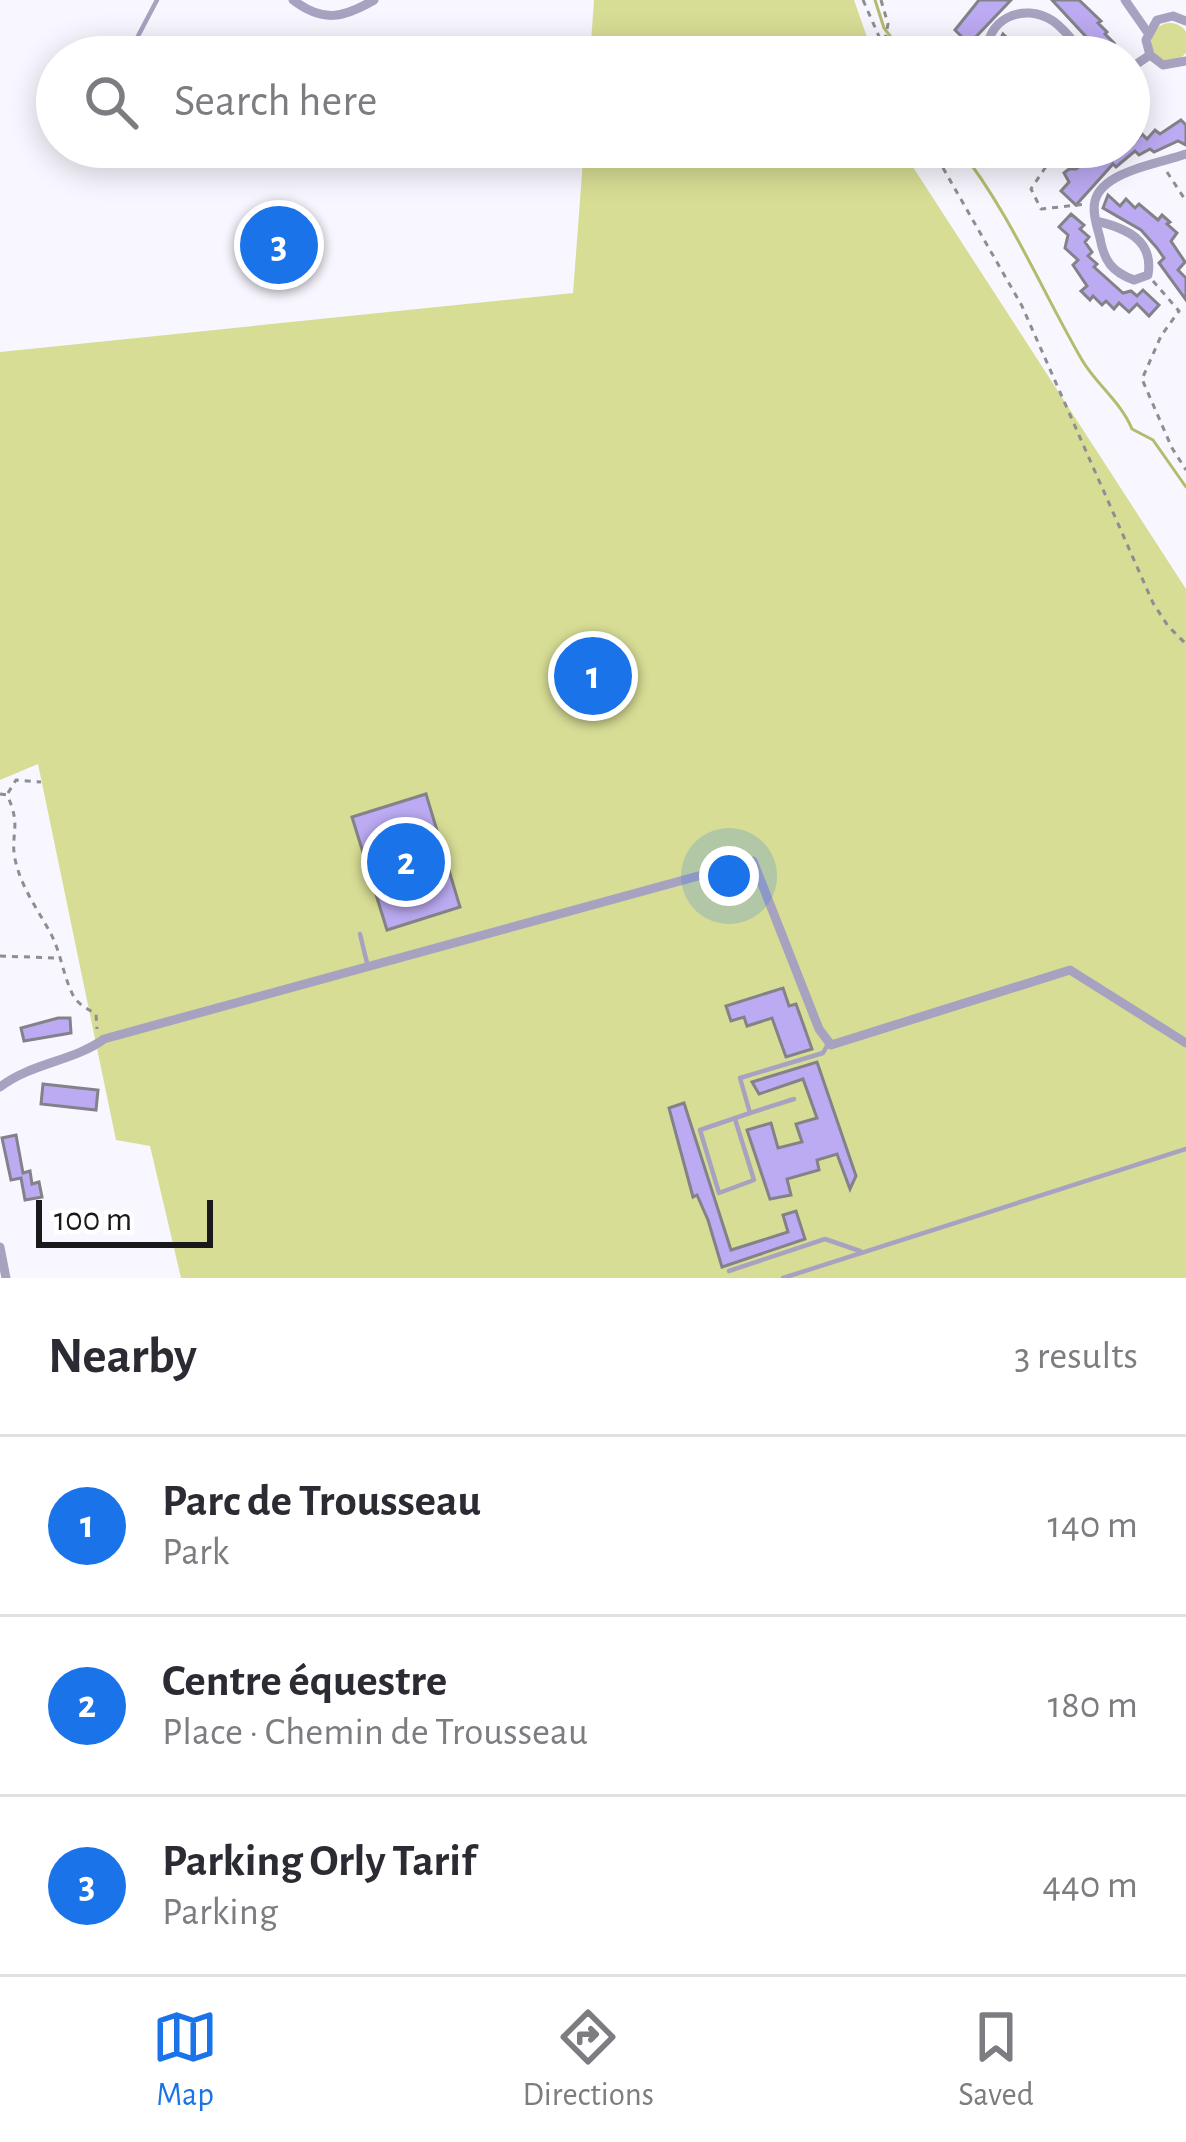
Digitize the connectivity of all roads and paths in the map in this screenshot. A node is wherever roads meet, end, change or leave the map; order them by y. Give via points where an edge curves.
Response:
1 (157, 0) edge
2 (292, 0) edge
3 (863, 0) edge
4 (881, 0) edge
5 (1125, 0) edge
6 (367, 2) edge
7 (1160, 5) dead end
8 (1165, 17) junction
9 (1186, 21) edge
10 (1148, 33) junction
11 (138, 36) edge
12 (879, 36) edge
13 (885, 36) edge
14 (989, 36) edge
15 (1068, 36) edge
16 (1148, 36) edge
17 (1150, 59) edge
18 (1183, 67) edge
19 (1186, 154) edge
20 (1161, 163) junction
21 (1150, 167) edge
22 (942, 168) edge
23 (1045, 168) edge
24 (1146, 168) edge
25 (1186, 201) edge
26 (1094, 204) junction
27 (1096, 221) junction
28 (1148, 275) junction
29 (1183, 310) edge
30 (1186, 470) edge
31 (1186, 644) edge
32 (41, 782) dead end
33 (0, 794) edge
34 (7, 795) junction
35 (361, 934) dead end
36 (0, 956) edge
37 (57, 958) junction
38 (368, 965) junction
39 (829, 1042) junction
40 (1186, 1043) edge
41 (92, 1048) junction
42 (0, 1087) edge
43 (794, 1099) dead end
44 (749, 1113) junction
45 (735, 1119) junction
46 (1186, 1149) edge
47 (0, 1247) edge
48 (863, 1252) junction
49 (728, 1271) dead end
50 (6, 1278) edge
51 (783, 1278) edge

1 - 11 lane
2 - 6 street via 334,18
3 - 12 path
4 - 13 path
5 - 10 street
7 - 8 street
8 - 9 street
8 - 10 street
10 - 16 street
14 - 15 street via 1008,15 1023,12 1056,22
17 - 18 street
19 - 20 street
20 - 21 street
20 - 25 path
22 - 31 path via 1022,306 1147,592
23 - 26 path via 1031,189 1041,208
24 - 26 street via 1112,179
26 - 27 street
27 - 28 street via 1126,228 1142,242
27 - 28 street via 1103,256 1117,273
28 - 29 path
29 - 30 path via 1142,379
32 - 34 path via 16,780
33 - 34 path
34 - 37 path via 14,854
35 - 38 lane
36 - 37 path
37 - 41 path via 76,1000 96,1014
38 - 39 street via 753,861
38 - 41 street
39 - 40 street via 1070,970
39 - 44 lane via 823,1053 740,1078
41 - 42 street
43 - 44 lane
44 - 45 lane
45 - 45 lane via 700,1130 719,1192 754,1180
46 - 48 lane
47 - 50 street
48 - 49 lane via 825,1239
48 - 51 lane

